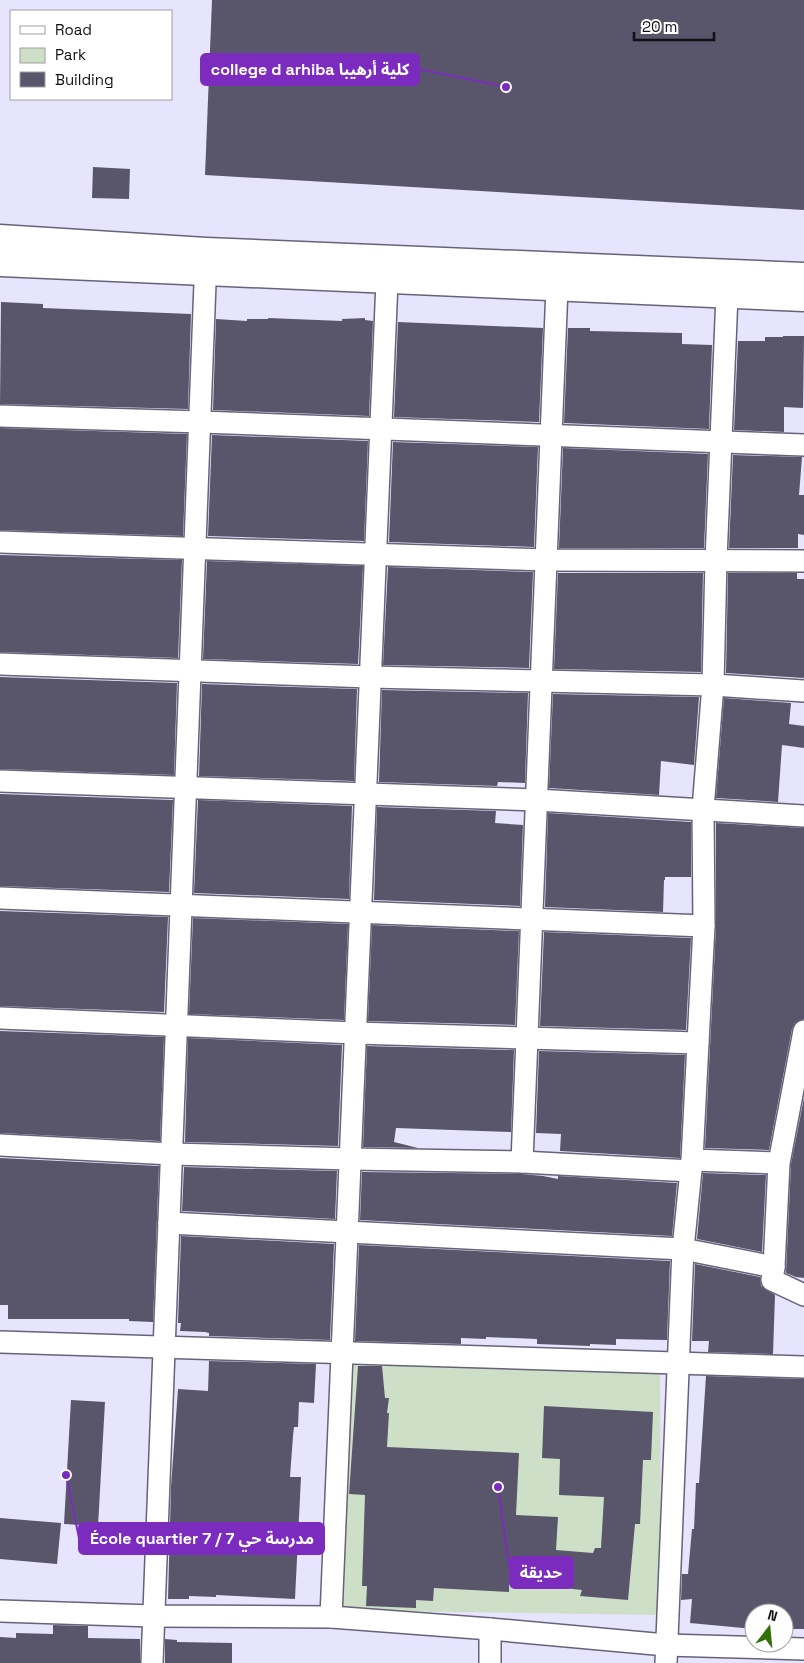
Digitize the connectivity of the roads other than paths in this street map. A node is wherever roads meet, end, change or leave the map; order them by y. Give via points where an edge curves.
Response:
1 (0, 238) edge
2 (206, 262) junction
3 (0, 263) edge
4 (804, 276) edge
5 (387, 281) junction
6 (558, 287) junction
7 (727, 295) junction
8 (804, 298) edge
9 (0, 416) edge
10 (200, 422) junction
11 (380, 430) junction
12 (551, 436) junction
13 (722, 443) junction
14 (804, 445) edge
15 (0, 542) edge
16 (195, 549) junction
17 (375, 556) junction
18 (546, 560) junction
19 (716, 560) junction
20 (804, 561) edge
21 (0, 664) edge
22 (191, 670) junction
23 (370, 678) junction
24 (542, 682) junction
25 (713, 685) junction
26 (804, 691) edge
27 (0, 781) edge
28 (186, 788) junction
29 (365, 795) junction
30 (537, 800) junction
31 (703, 809) junction
32 (804, 816) edge
33 (0, 898) edge
34 (182, 905) junction
35 (360, 913) junction
36 (532, 919) junction
37 (704, 926) junction
38 (0, 1018) edge
39 (177, 1025) junction
40 (804, 1031) edge
41 (355, 1033) junction
42 (527, 1040) junction
43 (698, 1043) junction
44 (0, 1145) edge
45 (172, 1154) junction
46 (350, 1159) junction
47 (522, 1162) junction
48 (779, 1163) junction
49 (691, 1165) junction
50 (169, 1224) junction
51 (346, 1232) junction
52 (683, 1249) junction
53 (774, 1267) junction
54 (804, 1295) edge
55 (0, 1342) edge
56 (165, 1347) junction
57 (342, 1353) junction
58 (677, 1362) junction
59 (804, 1367) edge
60 (0, 1611) edge
61 (153, 1616) junction
62 (330, 1616) junction
63 (490, 1629) junction
64 (804, 1649) edge
65 (666, 1654) edge
66 (152, 1663) edge
67 (490, 1663) edge

1 - 2 street
2 - 3 street
2 - 4 street
2 - 5 street
2 - 10 street
5 - 6 street
5 - 11 street
6 - 7 street
6 - 12 street
7 - 8 street
7 - 13 street
9 - 10 street
10 - 11 street
10 - 16 street
11 - 12 street
11 - 17 street
12 - 13 street
12 - 18 street
13 - 14 street
13 - 19 street
15 - 16 street
16 - 17 street
16 - 22 street
17 - 18 street
17 - 23 street
18 - 19 street
18 - 24 street
19 - 20 street
19 - 25 street
21 - 22 street
22 - 23 street
22 - 28 street
23 - 24 street
23 - 29 street
24 - 25 street
24 - 30 street
25 - 26 street
25 - 31 street
27 - 28 street
28 - 29 street
28 - 34 street
29 - 30 street
29 - 35 street
30 - 31 street
30 - 36 street
31 - 32 street
31 - 37 street
33 - 34 street
34 - 35 street
34 - 39 street
35 - 36 street
35 - 41 street
36 - 37 street
36 - 42 street
37 - 43 street
38 - 39 street
39 - 41 street
39 - 45 street
40 - 48 street
41 - 42 street
41 - 46 street
42 - 43 street
42 - 47 street
43 - 49 street
44 - 45 street
45 - 46 street
45 - 50 street
46 - 47 street
46 - 51 street
47 - 49 street
48 - 49 street
48 - 53 street
49 - 52 street
50 - 51 street
50 - 56 street
51 - 52 street
51 - 57 street
52 - 53 street
52 - 58 street
53 - 54 street via 772,1280
55 - 56 street
56 - 57 street
56 - 61 street
57 - 58 street
57 - 62 street
58 - 59 street
58 - 65 street
60 - 61 street
61 - 62 street
61 - 66 street
62 - 63 street
63 - 65 street
63 - 67 street
64 - 65 street

